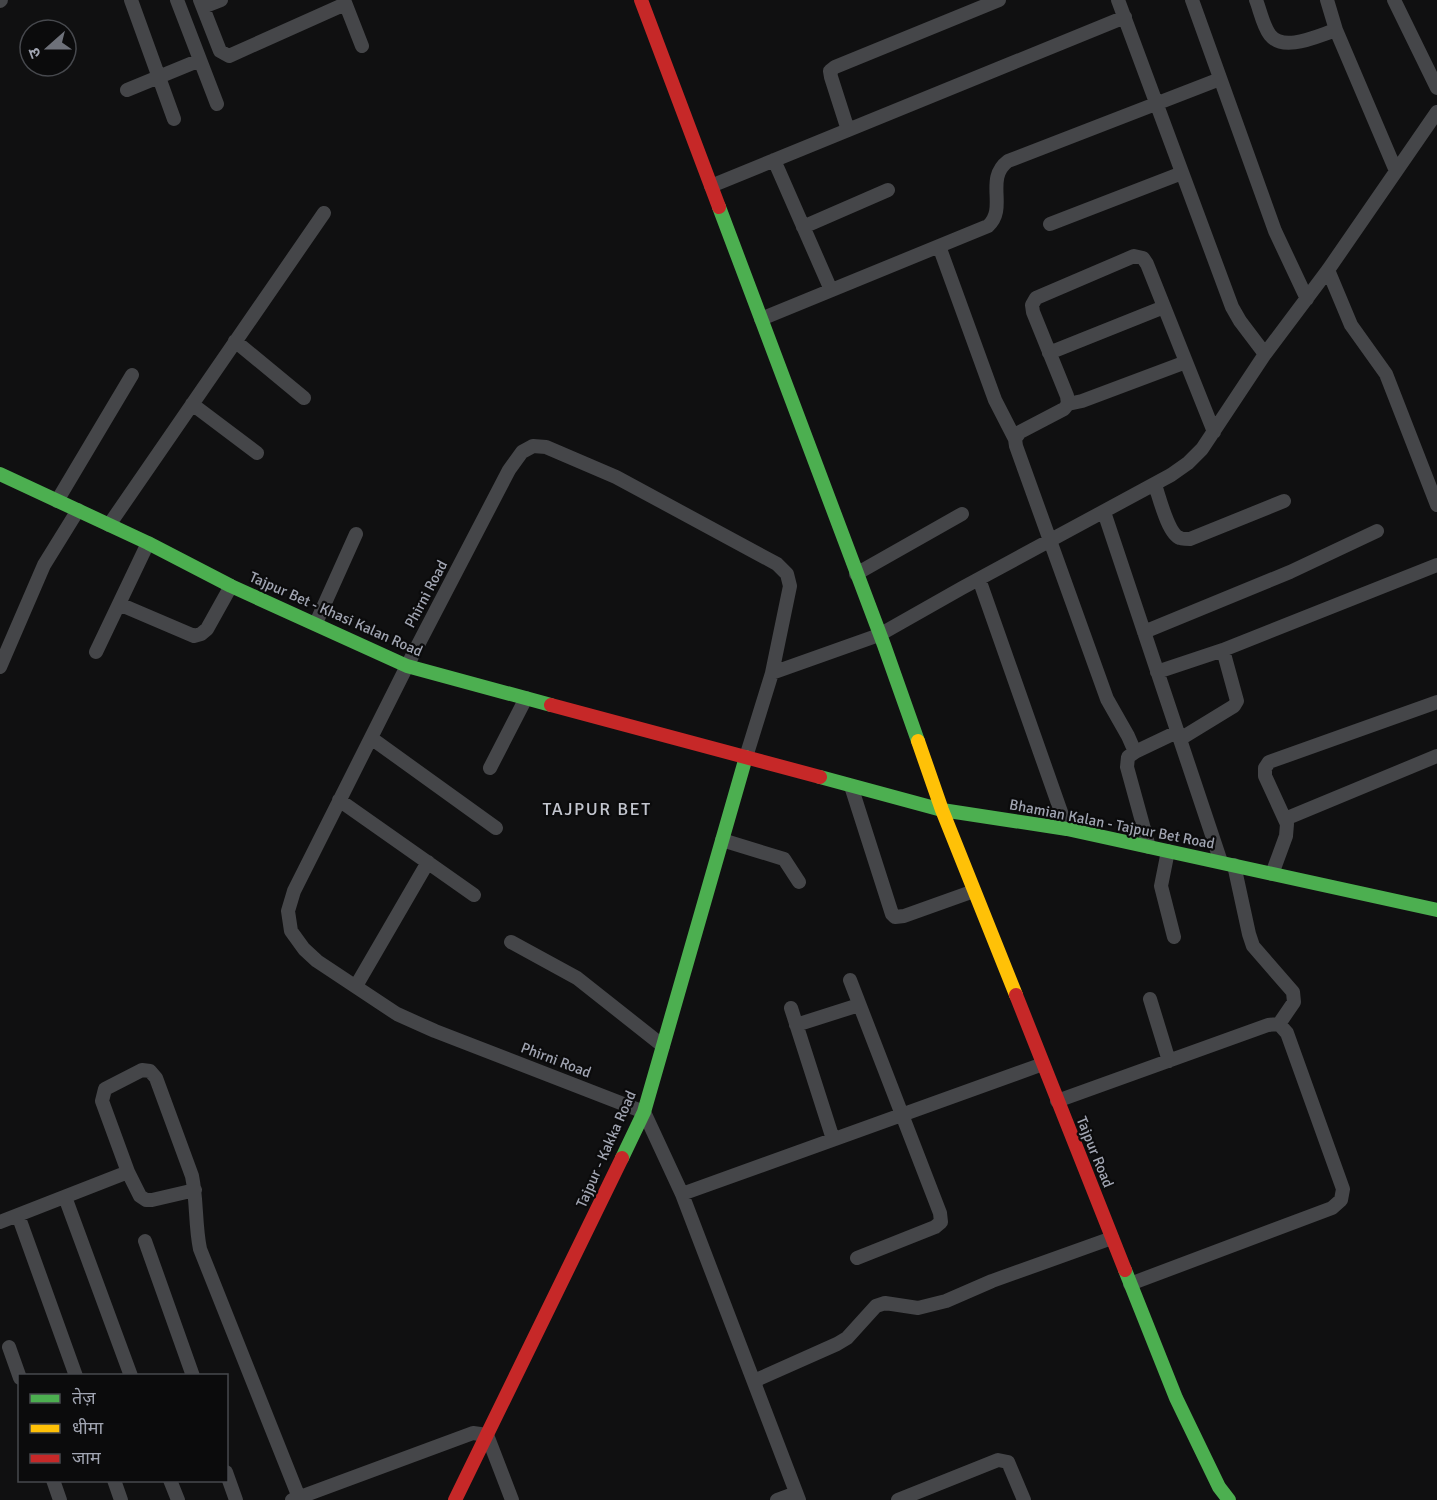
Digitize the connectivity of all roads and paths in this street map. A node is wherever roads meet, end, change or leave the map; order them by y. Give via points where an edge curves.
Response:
1 (130, 0) edge
2 (177, 0) edge
3 (221, 0) edge
4 (641, 0) edge
5 (999, 0) edge
6 (1118, 0) edge
7 (1192, 0) edge
8 (1256, 0) edge
9 (1327, 0) edge
10 (1394, 0) edge
11 (345, 2) edge
12 (202, 4) edge
13 (1125, 17) junction
14 (1336, 30) junction
15 (362, 46) dead end
16 (200, 60) junction
17 (159, 76) junction
18 (1220, 79) junction
19 (1437, 88) edge
20 (127, 90) dead end
21 (1156, 103) junction
22 (217, 104) dead end
23 (1437, 112) edge
24 (174, 119) dead end
25 (848, 130) junction
26 (774, 160) junction
27 (1396, 171) junction
28 (1182, 173) junction
29 (711, 186) junction
30 (888, 189) dead end
31 (324, 213) dead end
32 (1050, 224) dead end
33 (803, 226) junction
34 (939, 246) junction
35 (1328, 270) junction
36 (831, 290) junction
37 (1307, 299) junction
38 (1164, 307) junction
39 (761, 319) junction
40 (235, 341) junction
41 (1049, 353) junction
42 (1265, 354) junction
43 (1186, 362) junction
44 (132, 375) dead end
45 (304, 398) dead end
46 (192, 404) junction
47 (1068, 404) junction
48 (1214, 432) junction
49 (1016, 439) junction
50 (257, 453) dead end
51 (0, 474) edge
52 (1433, 481) edge
53 (1155, 484) junction
54 (57, 501) junction
55 (1284, 501) dead end
56 (1437, 505) edge
57 (78, 510) junction
58 (1104, 512) junction
59 (962, 514) dead end
60 (109, 525) junction
61 (1377, 531) dead end
62 (356, 534) dead end
63 (1050, 541) junction
64 (148, 543) junction
65 (1437, 565) edge
66 (856, 574) junction
67 (980, 579) junction
68 (231, 586) junction
69 (119, 604) junction
70 (316, 623) junction
71 (1144, 632) junction
72 (879, 635) junction
73 (1223, 650) junction
74 (96, 652) dead end
75 (407, 666) junction
76 (0, 667) edge
77 (1157, 672) junction
78 (772, 673) junction
79 (526, 698) junction
80 (1437, 702) edge
81 (1179, 735) junction
82 (371, 738) junction
83 (1135, 752) junction
84 (1437, 756) edge
85 (746, 757) junction
86 (490, 768) dead end
87 (851, 786) junction
88 (339, 800) junction
89 (942, 810) junction
90 (1284, 819) junction
91 (496, 828) dead end
92 (1067, 829) junction
93 (722, 840) junction
94 (1149, 847) junction
95 (1168, 851) junction
96 (428, 862) junction
97 (1228, 864) junction
98 (1272, 874) junction
99 (799, 882) dead end
100 (974, 891) junction
101 (474, 895) dead end
102 (1437, 910) edge
103 (1174, 937) dead end
104 (511, 942) dead end
105 (850, 980) dead end
106 (356, 986) junction
107 (1150, 999) dead end
108 (859, 1005) junction
109 (791, 1008) dead end
110 (1279, 1024) junction
111 (796, 1025) junction
112 (663, 1046) junction
113 (1169, 1060) junction
114 (1043, 1064) junction
115 (1057, 1101) junction
116 (644, 1112) junction
117 (901, 1115) junction
118 (833, 1139) junction
119 (128, 1172) junction
120 (195, 1190) junction
121 (682, 1194) junction
122 (65, 1197) junction
123 (18, 1215) junction
124 (0, 1222) edge
125 (1112, 1238) junction
126 (146, 1241) dead end
127 (857, 1258) dead end
128 (1130, 1284) junction
129 (9, 1347) dead end
130 (19, 1374) edge
131 (75, 1374) edge
132 (130, 1374) edge
133 (192, 1374) edge
134 (754, 1381) junction
135 (487, 1435) junction
136 (228, 1478) edge
137 (54, 1482) edge
138 (115, 1482) edge
139 (171, 1482) edge
140 (798, 1497) edge
141 (297, 1499) edge
142 (60, 1500) edge
143 (121, 1500) edge
144 (178, 1500) edge
145 (236, 1500) edge
146 (455, 1500) edge
147 (512, 1500) edge
148 (777, 1500) edge
149 (898, 1500) edge
150 (1024, 1500) edge
151 (1229, 1500) edge

1 - 17 street
2 - 16 street
3 - 12 street
4 - 29 street, Tajpur Road
5 - 25 street via 830,71
6 - 13 street
7 - 18 street
8 - 14 street via 1270,35 1281,43
9 - 14 street
10 - 19 street
11 - 12 street via 229,56 220,51
11 - 15 street
13 - 21 street
13 - 25 street
14 - 27 street
16 - 17 street
16 - 22 street
17 - 20 street
17 - 24 street
18 - 21 street
18 - 37 street via 1275,231
21 - 28 street
21 - 34 street via 1008,161 996,174 995,220
23 - 27 street
25 - 26 street
26 - 29 street
26 - 33 street
27 - 35 street
28 - 32 street
28 - 42 street via 1232,307
29 - 39 street, Tajpur Road
30 - 33 street
31 - 40 street
33 - 36 street
34 - 36 street
34 - 49 street via 995,400
35 - 37 street
35 - 52 street via 1351,325 1386,374
36 - 39 street
37 - 42 street
38 - 41 street
38 - 41 street via 1147,264 1143,258 1134,256 1036,298 1033,312
38 - 43 street
39 - 66 street, Tajpur Road
40 - 45 street
40 - 46 street
41 - 47 street
42 - 48 street
43 - 47 street
43 - 48 street
44 - 54 street
46 - 50 street
46 - 60 street
47 - 49 street via 1020,432
48 - 53 street via 1188,463
49 - 63 street
51 - 54 street, Tajpur Bet - Khasi Kalan Road
52 - 56 street
53 - 55 street via 1169,525 1180,539 1190,539
53 - 58 street
54 - 57 street, Tajpur Bet - Khasi Kalan Road
57 - 60 street, Tajpur Bet - Khasi Kalan Road
57 - 76 street via 44,565
58 - 63 street
58 - 71 street
59 - 66 street
60 - 64 street, Tajpur Bet - Khasi Kalan Road
61 - 71 street via 1290,572
62 - 70 street
63 - 67 street
63 - 83 street via 1107,699
64 - 68 street, Tajpur Bet - Khasi Kalan Road
64 - 69 street
65 - 73 street
66 - 72 street, Tajpur Road
67 - 72 street
67 - 92 street
68 - 69 street via 207,629 194,636
68 - 70 street, Tajpur Bet - Khasi Kalan Road
69 - 74 street
70 - 75 street, Tajpur Bet - Khasi Kalan Road
71 - 77 street
72 - 78 street
72 - 89 street, Tajpur Road
73 - 77 street
73 - 81 street via 1238,701
75 - 78 street, Phirni Road via 509,470 522,452 533,446 546,447 616,477 777,564 787,574 790,586
75 - 79 street, Tajpur Bet - Khasi Kalan Road
75 - 82 street, Phirni Road
77 - 81 street
78 - 85 street, Phirni Road
79 - 85 street, Tajpur Bet - Khasi Kalan Road
79 - 86 street
80 - 90 street via 1269,762 1266,776
81 - 83 street
81 - 97 street
82 - 88 street, Phirni Road
82 - 91 street
83 - 94 street via 1128,757 1127,767
84 - 90 street
85 - 87 street, Bhamian Kalan - Tajpur Bet Road
85 - 93 street, Tajpur - Kakka Road
87 - 89 street, Bhamian Kalan - Tajpur Bet Road
87 - 100 street via 895,917
88 - 96 street
88 - 106 street, Phirni Road via 288,911 291,931 304,949
89 - 92 street, Bhamian Kalan - Tajpur Bet Road
89 - 100 street, Tajpur Road
90 - 98 street via 1286,836
92 - 94 street, Bhamian Kalan - Tajpur Bet Road
93 - 99 street via 784,858
93 - 112 street, Tajpur - Kakka Road
94 - 95 street, Bhamian Kalan - Tajpur Bet Road
95 - 97 street, Bhamian Kalan - Tajpur Bet Road
95 - 103 street via 1161,886
96 - 101 street
96 - 106 street
97 - 98 street, Bhamian Kalan - Tajpur Bet Road
97 - 110 street via 1253,946 1293,992 1294,1002
98 - 102 street, Bhamian Kalan - Tajpur Bet Road
100 - 114 street, Tajpur Road
104 - 112 street via 577,978
105 - 108 street
106 - 116 street, Phirni Road via 397,1014
107 - 113 street
108 - 111 street
108 - 117 street
109 - 111 street
110 - 113 street
110 - 128 street via 1287,1033 1343,1189 1341,1200 1332,1208
111 - 118 street
112 - 116 street, Tajpur - Kakka Road
113 - 115 street
114 - 115 street, Tajpur Road
114 - 117 street
115 - 125 street, Tajpur Road
116 - 121 street
116 - 135 street, Tajpur - Kakka Road
117 - 118 street
117 - 127 street via 941,1222
118 - 121 street
119 - 120 street via 146,1200
119 - 120 street via 102,1095 110,1085 142,1070 150,1071 156,1078
119 - 122 street
120 - 141 street via 200,1249
121 - 134 street
122 - 123 street
122 - 132 street
123 - 124 street
123 - 131 street
125 - 128 street, Tajpur Road
125 - 134 street via 938,1304 918,1308 885,1303 876,1306 847,1338
126 - 133 street
128 - 151 street, Tajpur Road via 1180,1407
129 - 130 street
134 - 140 street
135 - 141 street via 466,1435
135 - 146 street, Tajpur - Kakka Road
135 - 147 street
136 - 145 street
137 - 142 street
138 - 143 street
139 - 144 street
140 - 148 street
149 - 150 street via 998,1460 1008,1462

